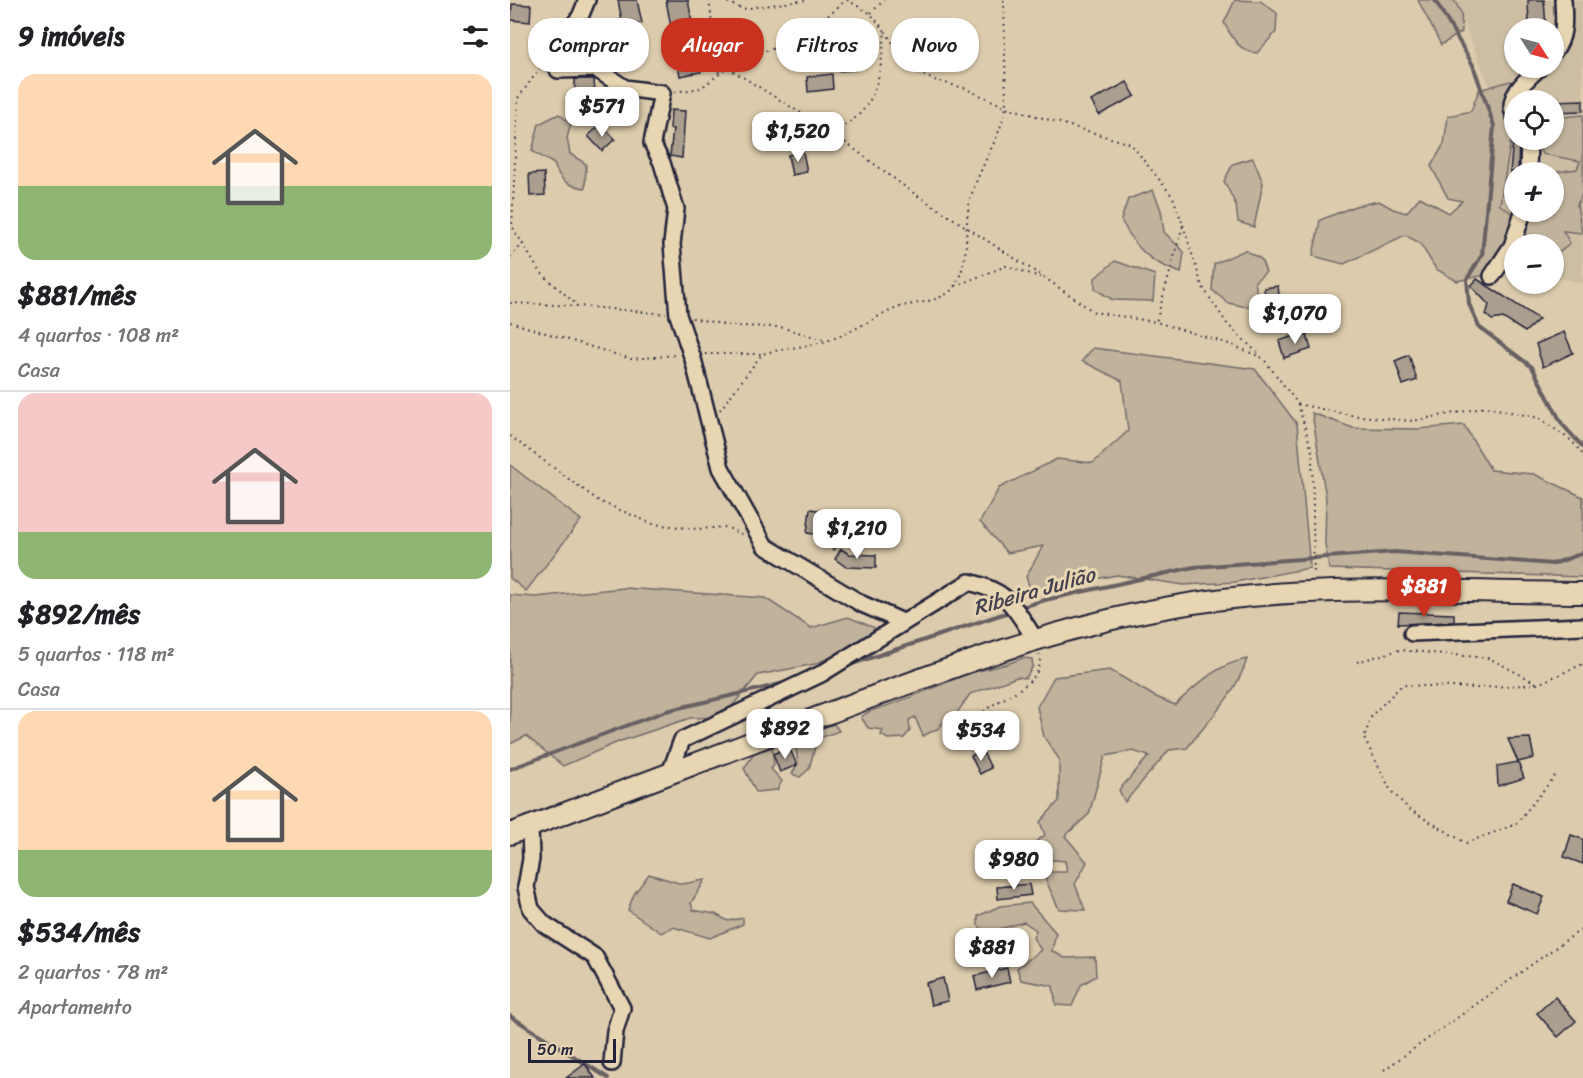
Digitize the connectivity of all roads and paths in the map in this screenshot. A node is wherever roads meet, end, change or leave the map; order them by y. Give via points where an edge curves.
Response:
1 (587, 0) edge
2 (709, 0) edge
3 (722, 0) edge
4 (807, 0) edge
5 (847, 0) edge
6 (884, 0) edge
7 (1004, 0) edge
8 (1563, 0) edge
9 (870, 13) junction
10 (579, 18) edge
11 (1564, 18) edge
12 (885, 31) junction
13 (764, 52) edge
14 (537, 72) edge
15 (601, 72) edge
16 (722, 72) edge
17 (734, 72) edge
18 (719, 74) junction
19 (1528, 78) edge
20 (1519, 90) edge
21 (662, 93) junction
22 (1006, 107) junction
23 (830, 131) junction
24 (1520, 222) edge
25 (1183, 225) junction
26 (967, 228) junction
27 (523, 244) junction
28 (510, 257) edge
29 (1492, 276) dead end
30 (1048, 280) junction
31 (955, 286) junction
32 (579, 306) dead end
33 (510, 322) edge
34 (1156, 322) junction
35 (691, 354) junction
36 (762, 354) junction
37 (1263, 358) junction
38 (1298, 404) junction
39 (710, 431) junction
40 (510, 436) edge
41 (1583, 455) edge
42 (765, 546) junction
43 (1314, 593) junction
44 (1583, 593) edge
45 (903, 622) junction
46 (1583, 626) edge
47 (1412, 633) dead end
48 (1035, 639) junction
49 (1357, 662) dead end
50 (1583, 664) edge
51 (1538, 684) junction
52 (974, 743) dead end
53 (670, 773) junction
54 (1555, 776) dead end
55 (530, 826) junction
56 (510, 834) edge
57 (1583, 928) edge
58 (612, 1063) dead end
59 (1384, 1070) dead end

1 - 10 street
2 - 18 path
3 - 4 path via 742,9
5 - 9 path
5 - 13 path via 815,27
6 - 9 path
7 - 22 path
8 - 11 street
9 - 12 path
12 - 22 path via 910,69
12 - 23 path via 873,98 850,125
14 - 27 path via 518,98 512,226
15 - 21 street via 625,88
16 - 18 path
17 - 23 path
18 - 21 path via 701,88
19 - 20 street
21 - 35 street via 652,143 676,209 672,244 678,315
22 - 25 path via 1131,144 1173,197
22 - 26 path via 970,201
23 - 26 path
24 - 29 street via 1512,246
25 - 34 path
25 - 37 path via 1202,286 1228,325
26 - 30 path
26 - 31 path via 966,261
27 - 28 path
27 - 32 path via 539,271
30 - 31 path via 1006,266
30 - 34 path via 1094,312
31 - 36 path via 939,298 901,307 828,341
33 - 35 path via 631,360
34 - 37 path
35 - 36 path
35 - 39 street
36 - 39 path via 723,402
37 - 38 path
38 - 41 path via 1350,415 1412,421 1487,407 1539,418 1572,441
38 - 43 path via 1312,451
39 - 42 street via 721,468
40 - 42 path via 599,501 642,520 697,529 726,527
42 - 45 street via 862,604
43 - 44 main road
43 - 48 main road via 1172,606
45 - 48 street via 969,582 993,588 1011,603
45 - 53 street via 821,674 682,740
46 - 47 street
48 - 52 path via 1041,662 1034,677 985,710 971,725
48 - 53 main road
49 - 51 path via 1399,650 1489,658
50 - 51 path
51 - 54 path via 1478,688 1402,685 1372,715 1364,738 1391,791 1410,810 1466,843 1516,824
53 - 55 main road
55 - 56 main road
55 - 58 street via 531,859 526,886 531,909 544,924 594,957 622,1008
57 - 59 path

